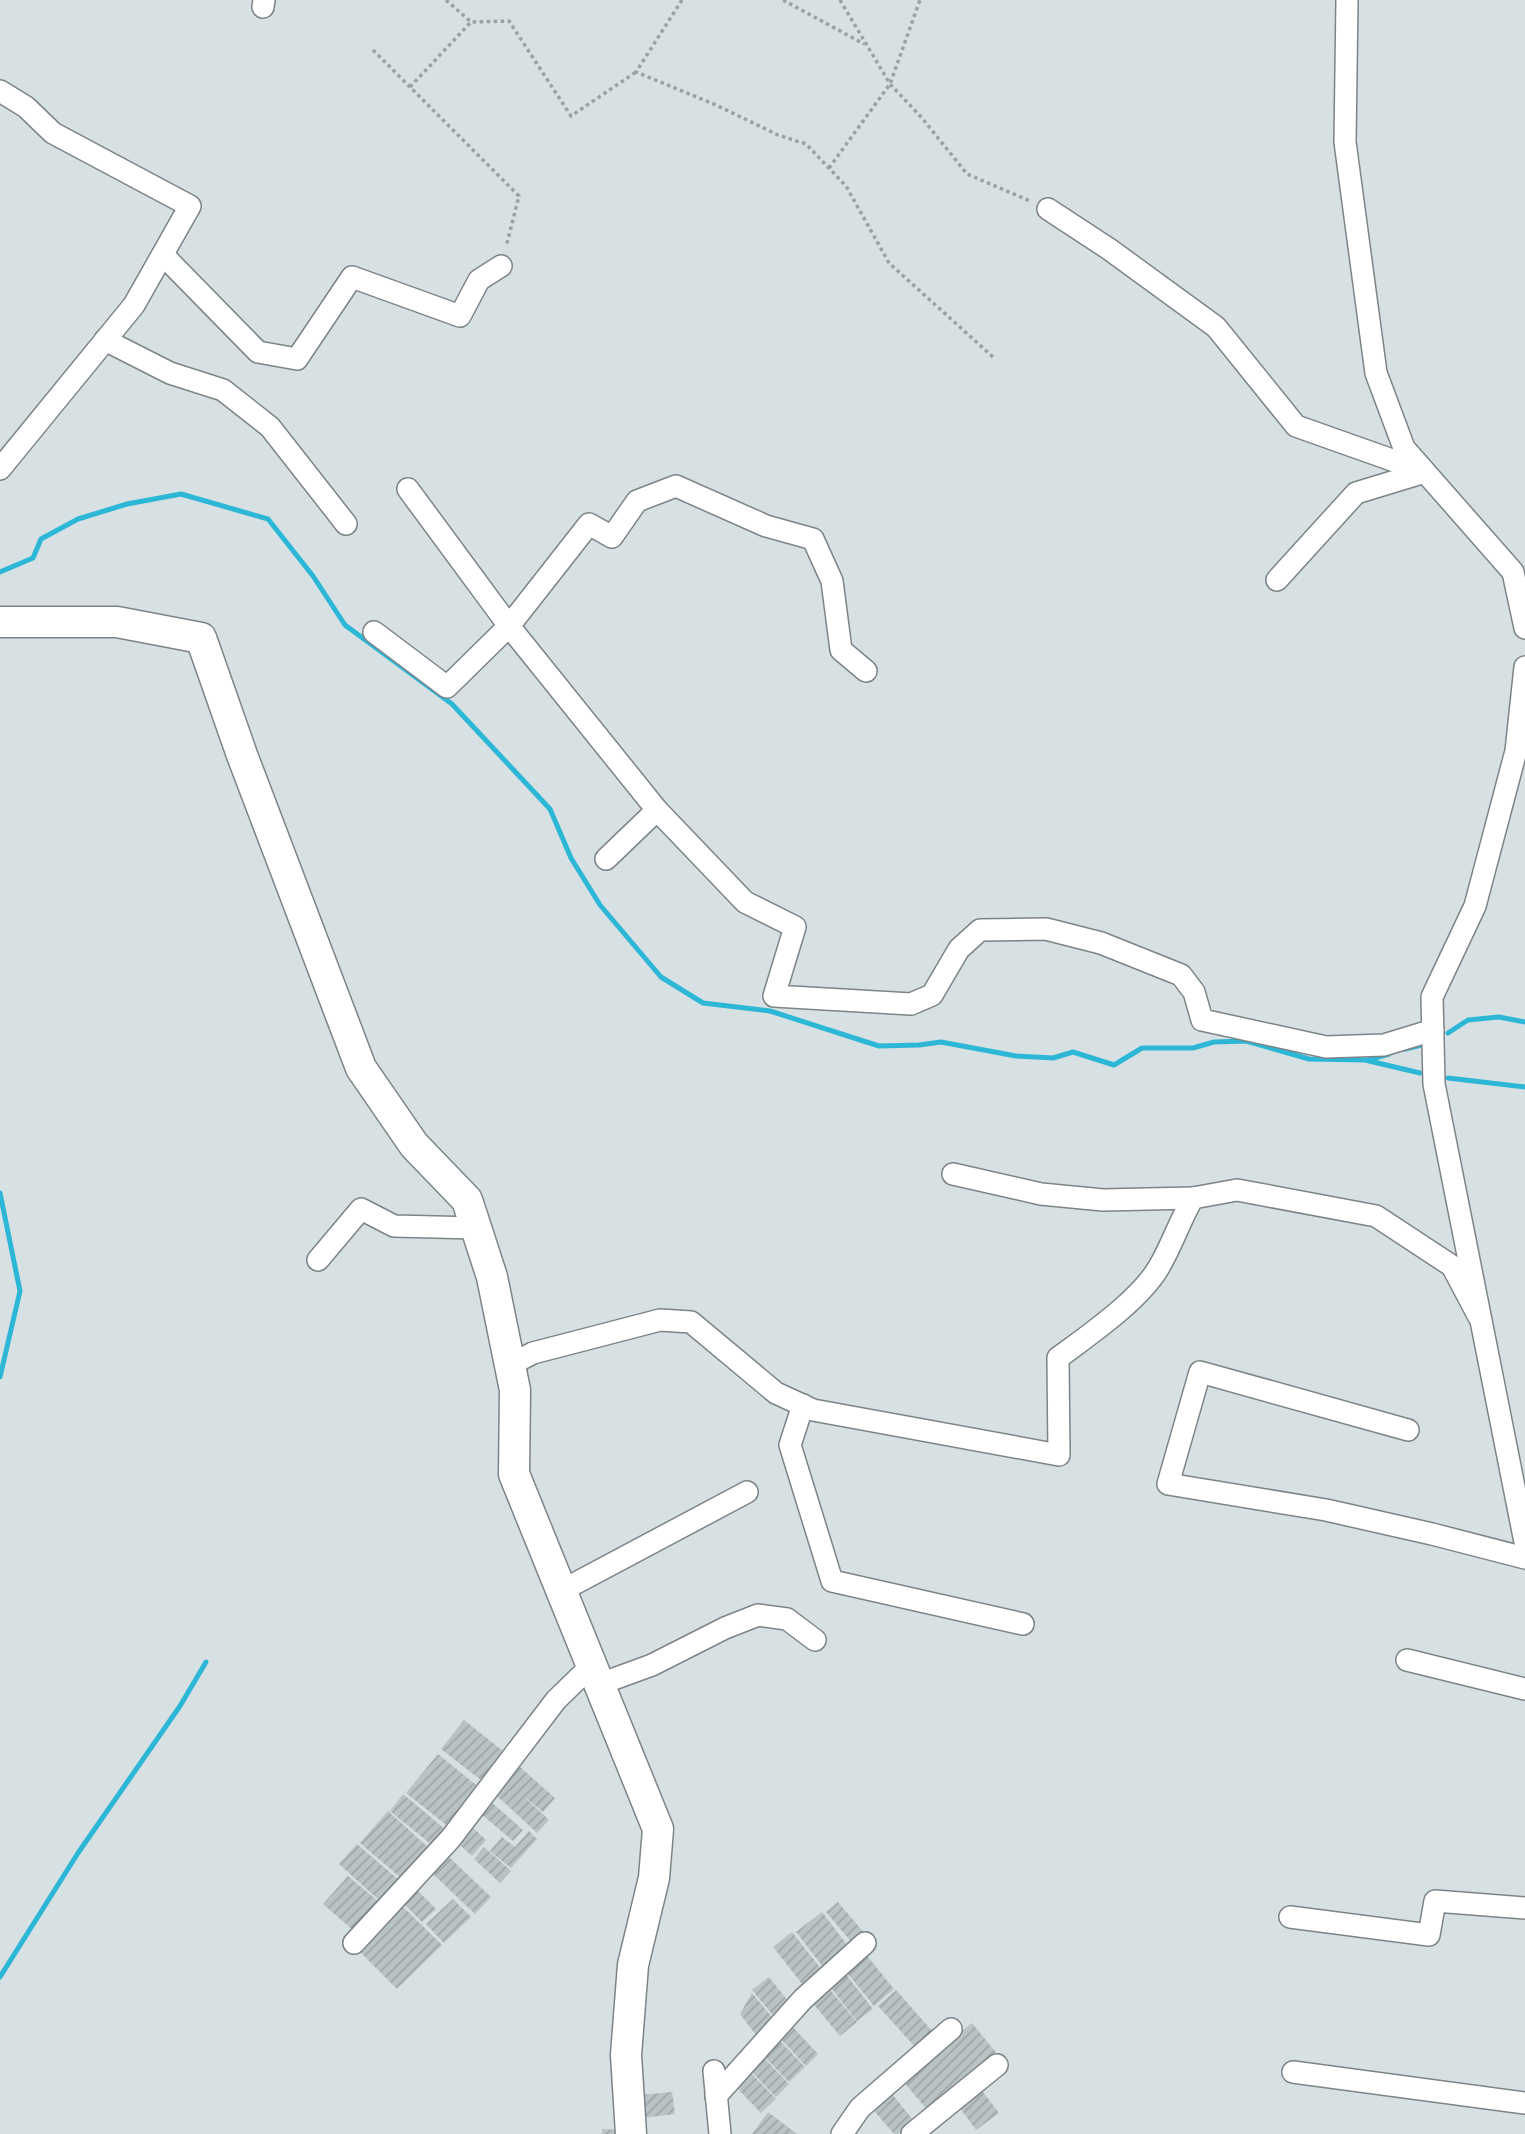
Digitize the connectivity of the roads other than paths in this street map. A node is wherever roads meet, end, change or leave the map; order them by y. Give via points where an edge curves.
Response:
1 (1347, 0) edge
2 (0, 91) edge
3 (1048, 209) road end
4 (163, 255) junction
5 (501, 266) road end
6 (106, 340) junction
7 (0, 469) edge
8 (1425, 472) junction
9 (408, 489) dead end
10 (346, 524) dead end
11 (1277, 580) dead end
12 (0, 622) edge
13 (509, 626) junction
14 (1525, 628) edge
15 (374, 632) dead end
16 (1525, 667) edge
17 (866, 671) dead end
18 (657, 810) junction
19 (606, 859) dead end
20 (1433, 1030) junction
21 (953, 1174) dead end
22 (1193, 1198) junction
23 (476, 1228) junction
24 (318, 1260) dead end
25 (1479, 1317) junction
26 (510, 1364) junction
27 (803, 1405) junction
28 (1408, 1430) dead end
29 (747, 1492) dead end
30 (1525, 1542) edge
31 (1525, 1558) edge
32 (561, 1591) junction
33 (1023, 1624) dead end
34 (815, 1640) dead end
35 (1407, 1660) dead end
36 (596, 1674) junction
37 (1525, 1689) edge
38 (1525, 1908) edge
39 (1290, 1917) dead end
40 (354, 1943) dead end
41 (865, 1943) dead end
42 (951, 2029) dead end
43 (997, 2065) dead end
44 (714, 2071) dead end
45 (1293, 2073) dead end
46 (716, 2096) junction
47 (1525, 2103) edge
48 (631, 2134) edge
49 (720, 2134) edge
50 (842, 2134) edge
51 (912, 2134) edge

1 - 8 street via 1345,142 1376,373 1404,448
2 - 4 street via 26,107 53,133 190,206
3 - 8 street via 1216,327 1296,426
4 - 5 street via 258,352 297,359 352,277 460,316 479,281
4 - 6 street via 134,305
6 - 7 street
6 - 10 street via 170,373 223,390 270,427
8 - 11 street via 1356,494
8 - 14 street via 1513,572
9 - 13 street
12 - 23 street via 117,622 201,638 361,1068 414,1145 467,1200
13 - 15 street via 447,687
13 - 17 street via 589,524 612,537 637,501 676,486 766,526 813,539 832,581 841,650
13 - 18 street
16 - 20 street via 1516,751 1475,906 1432,997
18 - 19 street
18 - 20 street via 745,902 795,927 774,996 911,1004 932,995 959,949 980,930 1046,929 1101,943 1181,975 1194,992 1202,1020 1326,1047 1384,1045
20 - 25 street via 1434,1084
21 - 22 street via 1041,1194 1103,1200
22 - 25 street via 1237,1190 1376,1216 1452,1266
22 - 27 street via 1158,1269 1100,1328 1058,1358 1059,1455
23 - 24 street via 394,1226 360,1209
23 - 26 street via 492,1277
25 - 30 street
26 - 27 street via 533,1353 660,1320 691,1322 776,1392
26 - 32 street via 515,1390 514,1474
27 - 33 street via 790,1445 832,1581
28 - 31 street via 1200,1372 1168,1483 1326,1510
29 - 32 street
32 - 36 street
34 - 36 street via 787,1619 758,1615 652,1665
35 - 37 street
36 - 40 street via 556,1700 451,1838
36 - 48 street via 658,1829 654,1878 633,1965 626,2055
38 - 39 street via 1434,1901 1429,1935
41 - 46 street via 803,1999
42 - 50 street via 860,2108
43 - 51 street
44 - 46 street
45 - 47 street
46 - 49 street

